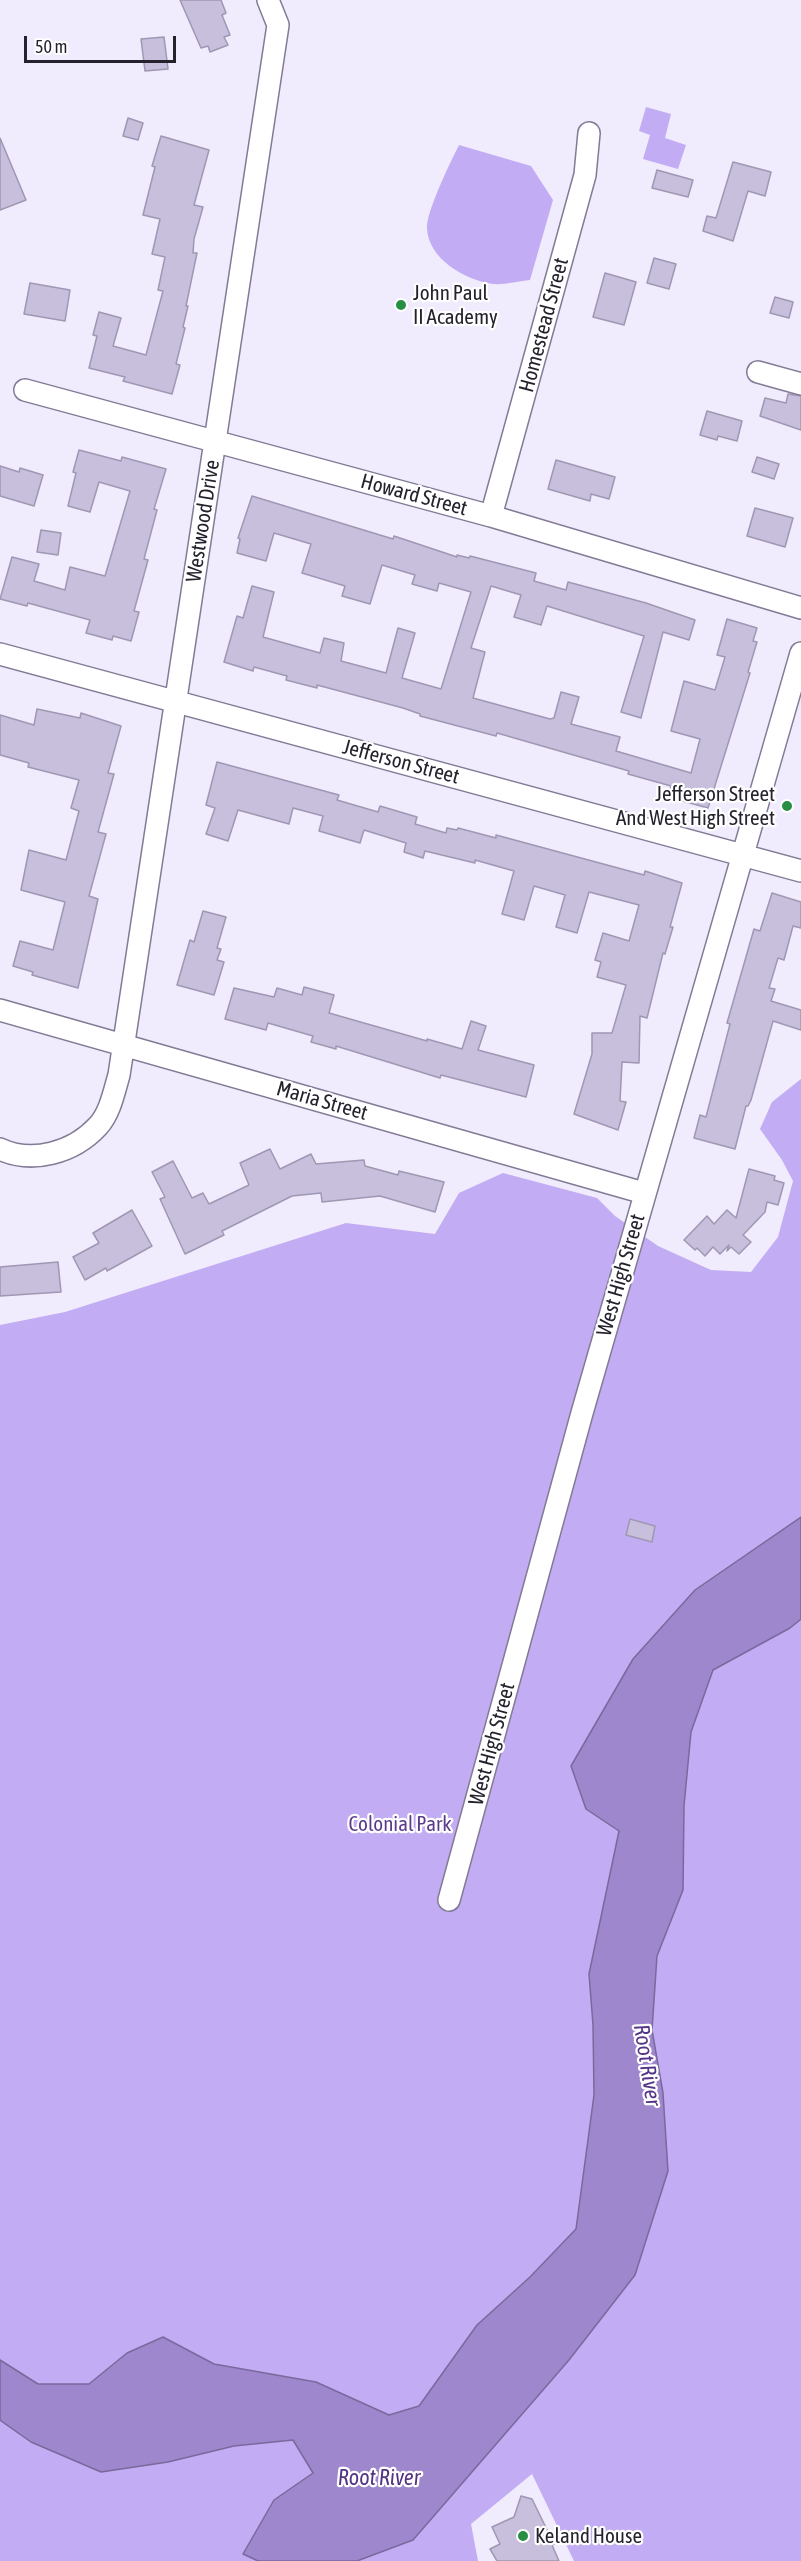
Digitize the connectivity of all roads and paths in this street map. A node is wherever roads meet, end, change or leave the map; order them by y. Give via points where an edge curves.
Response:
1 (268, 0) edge
2 (589, 133) dead end
3 (758, 372) dead end
4 (801, 384) edge
5 (25, 390) dead end
6 (215, 442) junction
7 (491, 516) junction
8 (801, 608) edge
9 (801, 653) edge
10 (0, 654) edge
11 (176, 700) junction
12 (743, 855) junction
13 (801, 871) edge
14 (0, 1010) edge
15 (125, 1044) junction
16 (0, 1149) edge
17 (644, 1193) junction
18 (449, 1900) dead end

1 - 6 street, Westwood Drive via 278,26
2 - 7 street, Homestead Street via 585,175
3 - 4 street
5 - 6 street, Howard Street
6 - 7 street, Howard Street
6 - 11 street, Westwood Drive
7 - 8 street, Howard Street
9 - 12 street, West High Street
10 - 11 street, Jefferson Street
11 - 12 street, Jefferson Street
11 - 15 street, Westwood Drive
12 - 13 street, Jefferson Street
12 - 17 street, West High Street
14 - 15 street, Maria Street
15 - 16 street, Westwood Drive via 109,1106 99,1125 83,1139 48,1155 15,1156
15 - 17 street, Maria Street
17 - 18 street, West High Street

